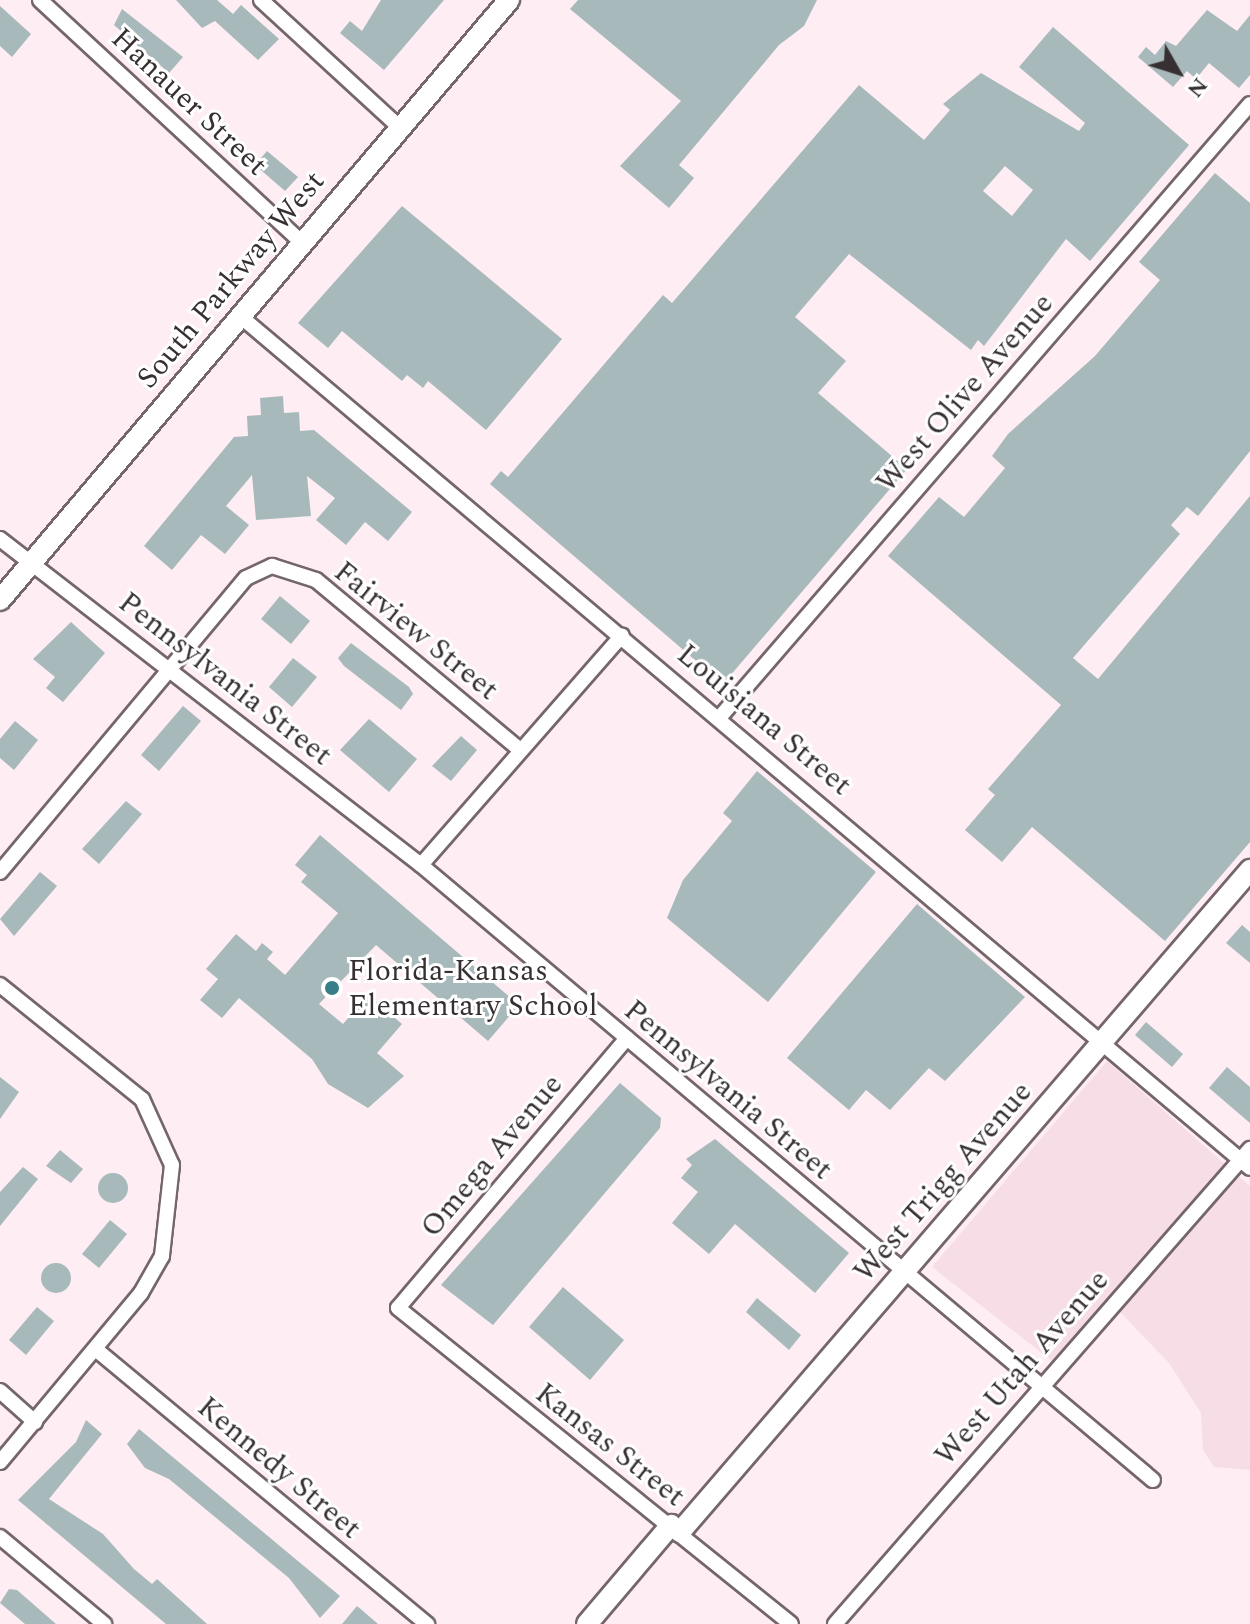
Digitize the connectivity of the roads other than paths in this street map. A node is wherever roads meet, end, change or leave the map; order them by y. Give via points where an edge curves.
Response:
1 (40, 0) edge
2 (261, 0) edge
3 (509, 0) edge
4 (1250, 104) edge
5 (400, 128) junction
6 (302, 243) junction
7 (240, 316) junction
8 (0, 539) edge
9 (31, 565) junction
10 (0, 600) edge
11 (622, 635) junction
12 (171, 667) junction
13 (720, 717) junction
14 (519, 749) junction
15 (421, 865) junction
16 (1250, 870) edge
17 (0, 872) edge
18 (0, 985) edge
19 (627, 1038) junction
20 (1104, 1040) junction
21 (1247, 1159) edge
22 (905, 1274) junction
23 (398, 1308) joint
24 (98, 1351) junction
25 (1042, 1384) junction
26 (0, 1391) edge
27 (35, 1422) junction
28 (0, 1462) edge
29 (1153, 1480) dead end
30 (675, 1529) junction
31 (0, 1537) edge
32 (104, 1624) edge
33 (427, 1624) edge
34 (587, 1624) edge
35 (791, 1624) edge
36 (835, 1624) edge

1 - 6 street, Hanauer Street
2 - 5 street
3 - 5 street, South Parkway West
4 - 13 street, West Olive Avenue
5 - 6 street, South Parkway West
6 - 7 street, South Parkway West
7 - 9 street, South Parkway West
7 - 11 street, Louisiana Street
8 - 9 street, Pennsylvania Street
9 - 10 street, South Parkway West
9 - 12 street, Pennsylvania Street
11 - 13 street, Louisiana Street
11 - 14 street
12 - 14 street, Fairview Street via 246,578 272,566 316,580
12 - 15 street, Pennsylvania Street
12 - 17 street
13 - 20 street, Louisiana Street
14 - 15 street
15 - 19 street, Pennsylvania Street
16 - 20 street, West Trigg Avenue
18 - 24 street via 142,1099 172,1165 162,1256
19 - 22 street, Pennsylvania Street
19 - 23 street, Omega Avenue
20 - 21 street, Louisiana Street
20 - 22 street, West Trigg Avenue
21 - 25 street, West Utah Avenue
22 - 25 street, Pennsylvania Street
22 - 30 street, West Trigg Avenue
23 - 30 street, Kansas Street
24 - 27 street
24 - 33 street, Kennedy Street
25 - 29 street, Pennsylvania Street
25 - 36 street, West Utah Avenue
26 - 27 street
27 - 28 street
30 - 34 street, West Trigg Avenue
30 - 35 street, Kansas Street
31 - 32 street

